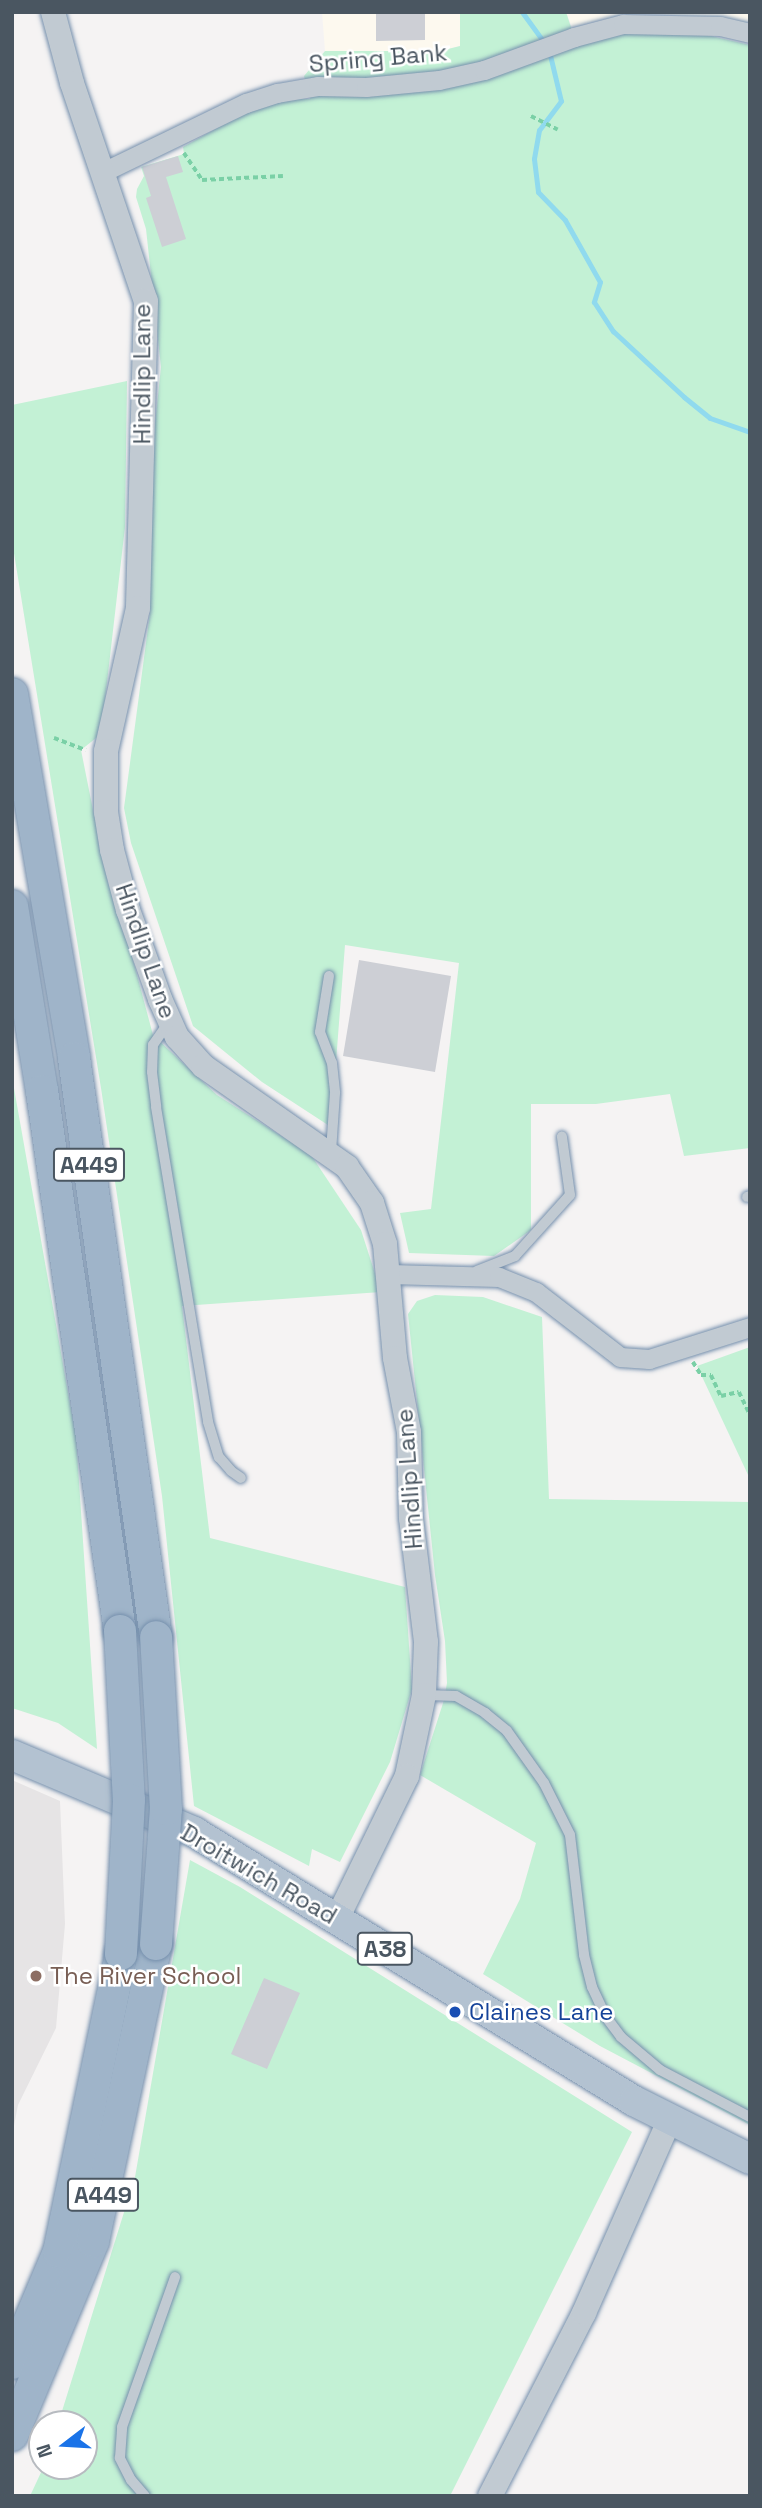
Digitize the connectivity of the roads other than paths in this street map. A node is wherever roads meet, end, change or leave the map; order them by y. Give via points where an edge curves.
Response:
1 (53, 12) edge
2 (750, 33) edge
3 (103, 172) junction
4 (12, 694) edge
5 (12, 906) edge
6 (329, 976) dead end
7 (169, 1021) junction
8 (562, 1137) dead end
9 (331, 1153) junction
10 (470, 1274) junction
11 (389, 1275) junction
12 (750, 1326) edge
13 (242, 1478) dead end
14 (424, 1695) junction
15 (12, 1755) edge
16 (337, 1919) junction
17 (750, 2117) edge
18 (670, 2119) junction
19 (750, 2159) edge
20 (175, 2277) dead end
21 (12, 2363) edge
22 (12, 2435) edge
23 (145, 2496) edge
24 (490, 2496) edge

1 - 3 street, Hindlip Lane
2 - 3 street, Spring Bank via 720,26 623,24 484,70 439,80 318,86 277,93 246,103
3 - 7 street, Hindlip Lane via 146,301 138,607 106,751 106,812 128,910
4 - 22 highway, A449, bridge via 74,1058 156,1637 166,1809 156,1944 93,2241
5 - 21 highway, A449, bridge via 120,1631 129,1800 121,1954 60,2252
6 - 9 lane via 320,1032 332,1063 335,1093
7 - 9 street, Hindlip Lane via 203,1066
7 - 13 lane via 153,1045 156,1107 208,1422 219,1457
8 - 10 lane via 570,1195 514,1256
9 - 11 street, Hindlip Lane via 372,1203
10 - 11 street
10 - 12 street via 499,1277 536,1292 620,1357 649,1359
11 - 14 street, Hindlip Lane via 394,1347 409,1432 411,1518 426,1642
14 - 16 street, Hindlip Lane via 407,1776
14 - 17 lane via 456,1696 485,1713 507,1731 556,1803 570,1835 592,1987 621,2037 660,2070
15 - 16 main road, Droitwich Road / A38 via 194,1832
16 - 18 main road, Droitwich Road / A38 via 634,2102
18 - 19 main road, Droitwich Road / A38
18 - 24 street via 584,2313
20 - 23 lane via 122,2427 120,2458

